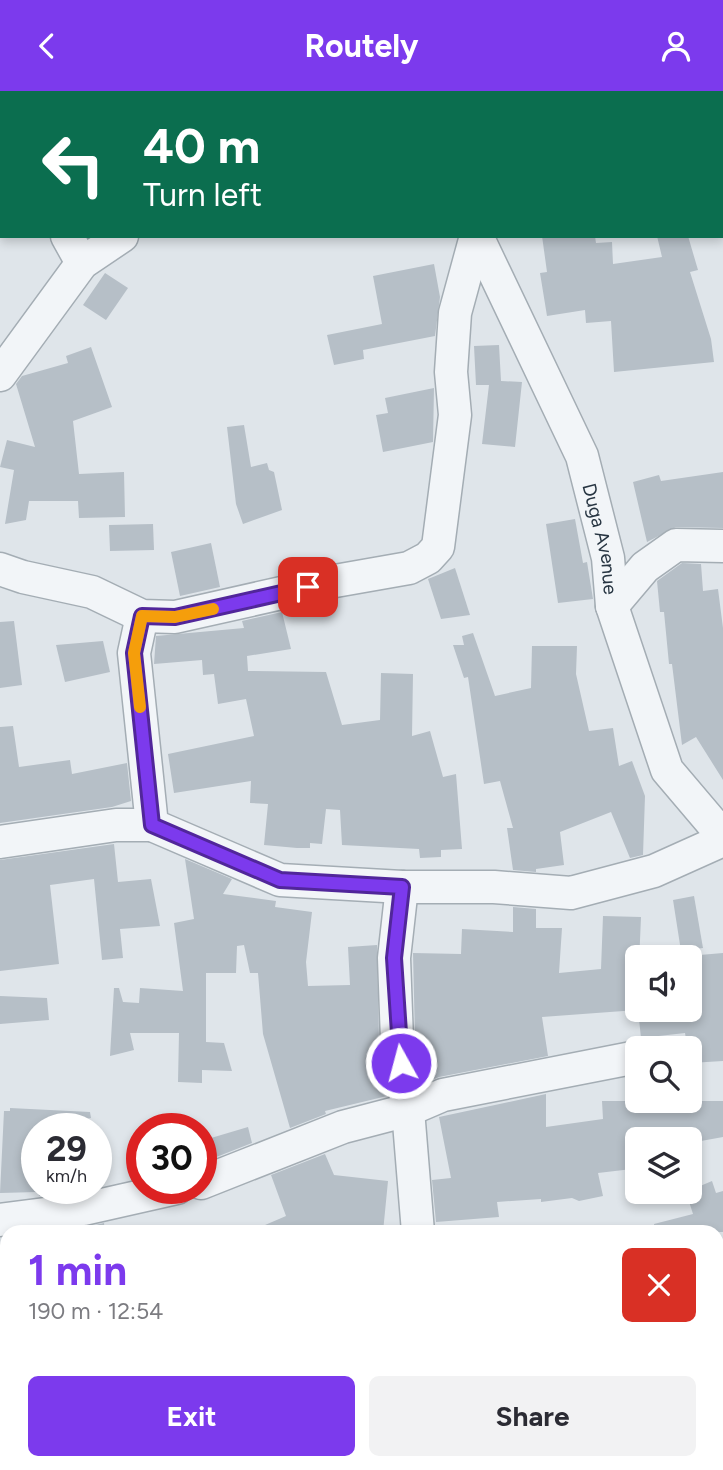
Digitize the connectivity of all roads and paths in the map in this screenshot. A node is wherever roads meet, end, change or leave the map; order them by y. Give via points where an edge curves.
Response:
1 (115, 238) edge
2 (475, 238) edge
3 (477, 238) edge
4 (74, 250) edge
5 (0, 375) edge
6 (723, 546) edge
7 (0, 569) edge
8 (612, 606) junction
9 (142, 616) junction
10 (152, 825) junction
11 (723, 838) edge
12 (0, 842) edge
13 (402, 887) junction
14 (625, 1059) edge
15 (408, 1110) junction
16 (217, 1177) edge
17 (126, 1200) edge
18 (0, 1220) edge
19 (417, 1225) edge

1 - 4 street
2 - 9 street via 456,313 451,372 455,415 438,547 409,568 175,617
3 - 8 street, Duga Avenue via 582,456 608,558
4 - 5 street
6 - 8 street via 676,545 645,566
7 - 9 street via 92,592
8 - 11 street, Duga Avenue via 667,770
9 - 10 street via 134,653
10 - 12 street via 116,825
10 - 13 street via 280,880
11 - 13 street via 654,871 571,893
13 - 15 street via 394,958 397,1040
14 - 15 street via 443,1095
15 - 16 street via 343,1127
15 - 19 street
17 - 18 street

